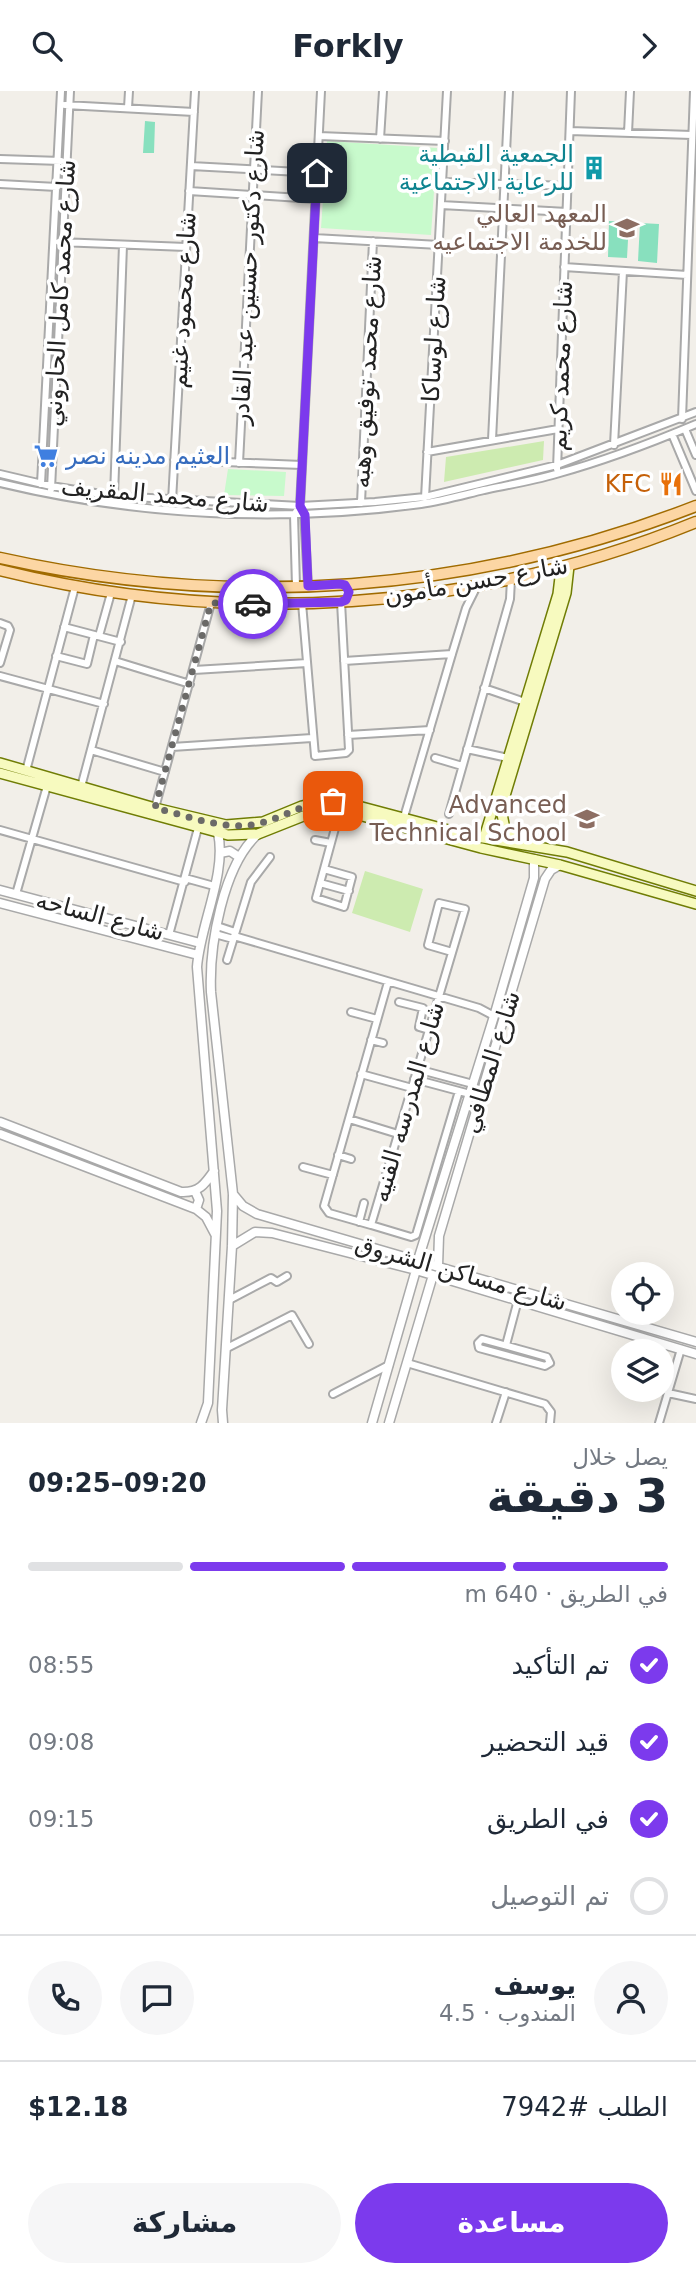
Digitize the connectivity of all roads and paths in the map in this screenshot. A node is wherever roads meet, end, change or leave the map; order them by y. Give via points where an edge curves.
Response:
1 (61, 91) edge
2 (70, 91) edge
3 (130, 91) edge
4 (195, 91) edge
5 (258, 91) edge
6 (321, 91) edge
7 (383, 91) edge
8 (447, 91) edge
9 (509, 91) edge
10 (571, 91) edge
11 (630, 91) edge
12 (694, 91) edge
13 (60, 105) junction
14 (69, 105) junction
15 (128, 108) junction
16 (194, 112) junction
17 (570, 131) junction
18 (628, 133) junction
19 (692, 135) junction
20 (319, 136) junction
21 (380, 139) junction
22 (444, 141) junction
23 (0, 159) edge
24 (57, 161) junction
25 (67, 162) junction
26 (191, 166) junction
27 (254, 170) junction
28 (317, 173) junction
29 (442, 182) junction
30 (0, 184) edge
31 (505, 184) junction
32 (568, 186) junction
33 (56, 187) junction
34 (65, 187) junction
35 (189, 191) junction
36 (693, 192) edge
37 (253, 195) junction
38 (316, 199) junction
39 (441, 205) junction
40 (504, 209) junction
41 (566, 212) junction
42 (693, 215) edge
43 (314, 238) junction
44 (53, 241) junction
45 (373, 241) junction
46 (63, 242) junction
47 (123, 245) junction
48 (439, 245) junction
49 (186, 247) junction
50 (565, 267) junction
51 (623, 271) junction
52 (687, 275) junction
53 (696, 412) edge
54 (682, 419) junction
55 (696, 424) edge
56 (558, 429) junction
57 (685, 429) junction
58 (672, 434) junction
59 (492, 439) junction
60 (614, 445) junction
61 (427, 451) junction
62 (696, 455) edge
63 (174, 460) junction
64 (239, 463) junction
65 (302, 465) junction
66 (557, 465) junction
67 (0, 474) edge
68 (557, 474) junction
69 (0, 483) edge
70 (41, 483) junction
71 (51, 486) junction
72 (696, 491) edge
73 (40, 493) junction
74 (50, 495) junction
75 (114, 496) junction
76 (172, 500) junction
77 (425, 500) junction
78 (361, 503) junction
79 (300, 506) junction
80 (696, 506) edge
81 (172, 510) junction
82 (294, 515) junction
83 (305, 515) junction
84 (696, 522) edge
85 (0, 558) edge
86 (565, 568) junction
87 (0, 570) edge
88 (511, 579) junction
89 (379, 582) junction
90 (340, 584) junction
91 (296, 586) junction
92 (308, 586) junction
93 (477, 586) junction
94 (75, 587) junction
95 (111, 593) junction
96 (132, 595) junction
97 (381, 599) junction
98 (341, 602) junction
99 (211, 603) junction
100 (302, 603) junction
101 (0, 623) edge
102 (64, 627) junction
103 (97, 636) junction
104 (121, 642) junction
105 (452, 654) junction
106 (56, 656) junction
107 (1, 659) edge
108 (116, 661) junction
109 (344, 661) junction
110 (307, 663) junction
111 (194, 670) junction
112 (0, 676) edge
113 (190, 684) junction
114 (484, 688) junction
115 (48, 689) junction
116 (524, 702) junction
117 (104, 704) junction
118 (430, 730) junction
119 (348, 734) junction
120 (312, 738) junction
121 (172, 747) junction
122 (467, 749) junction
123 (91, 750) junction
124 (435, 758) dead end
125 (508, 758) junction
126 (0, 763) edge
127 (462, 766) junction
128 (26, 771) junction
129 (0, 772) edge
130 (165, 772) junction
131 (47, 786) junction
132 (81, 786) junction
133 (155, 808) junction
134 (340, 810) junction
135 (449, 814) dead end
136 (404, 817) junction
137 (489, 821) junction
138 (503, 824) junction
139 (198, 828) junction
140 (0, 830) edge
141 (218, 834) junction
142 (258, 834) junction
143 (484, 838) junction
144 (32, 839) junction
145 (315, 840) dead end
146 (331, 843) junction
147 (519, 843) junction
148 (220, 853) junction
149 (239, 857) junction
150 (270, 857) dead end
151 (534, 859) junction
152 (561, 865) junction
153 (324, 869) junction
154 (185, 880) junction
155 (320, 883) junction
156 (533, 883) junction
157 (543, 885) junction
158 (214, 886) junction
159 (0, 890) edge
160 (349, 891) junction
161 (696, 891) edge
162 (16, 894) junction
163 (31, 899) junction
164 (46, 902) junction
165 (0, 903) edge
166 (696, 904) edge
167 (28, 911) junction
168 (43, 915) junction
169 (216, 930) junction
170 (169, 935) junction
171 (234, 936) junction
172 (189, 940) junction
173 (200, 943) junction
174 (186, 952) junction
175 (452, 952) junction
176 (198, 955) junction
177 (227, 960) dead end
178 (388, 982) junction
179 (439, 996) junction
180 (399, 1002) dead end
181 (351, 1012) dead end
182 (496, 1012) junction
183 (377, 1019) junction
184 (429, 1030) junction
185 (371, 1040) junction
186 (383, 1043) dead end
187 (417, 1069) junction
188 (361, 1074) junction
189 (414, 1079) junction
190 (473, 1084) junction
191 (412, 1088) junction
192 (459, 1091) junction
193 (470, 1094) junction
194 (349, 1119) junction
195 (0, 1122) edge
196 (0, 1134) edge
197 (398, 1134) junction
198 (338, 1155) junction
199 (351, 1159) dead end
200 (303, 1167) dead end
201 (214, 1171) junction
202 (333, 1175) junction
203 (195, 1191) junction
204 (233, 1194) junction
205 (364, 1203) dead end
206 (196, 1209) junction
207 (262, 1216) junction
208 (359, 1222) junction
209 (372, 1225) junction
210 (260, 1231) junction
211 (217, 1237) junction
212 (424, 1240) junction
213 (437, 1245) junction
214 (232, 1246) junction
215 (418, 1260) junction
216 (438, 1266) junction
217 (416, 1270) junction
218 (433, 1275) junction
219 (287, 1276) dead end
220 (411, 1290) junction
221 (426, 1296) junction
222 (229, 1300) junction
223 (517, 1300) junction
224 (696, 1342) edge
225 (309, 1344) dead end
226 (506, 1345) junction
227 (227, 1348) junction
228 (681, 1349) junction
229 (696, 1354) edge
230 (407, 1363) junction
231 (389, 1365) junction
232 (674, 1373) edge
233 (506, 1392) junction
234 (332, 1394) dead end
235 (674, 1394) edge
236 (696, 1399) edge
237 (665, 1402) edge
238 (201, 1423) edge
239 (223, 1423) edge
240 (372, 1423) edge
241 (389, 1423) edge
242 (496, 1423) edge
243 (550, 1423) edge
244 (659, 1423) edge

1 - 13 street, شارع محمد كامل الحاروني
2 - 14 street, شارع محمد كامل الحاروني
3 - 15 street
4 - 16 street, شارع محمود غنيم
5 - 27 street, شارع دكتور حسنين عبد القادر
6 - 20 street
7 - 21 street
8 - 22 street, شارع لوساكا
9 - 31 street
10 - 17 street, شارع محمد كريم
11 - 18 street
12 - 19 street
13 - 14 street
13 - 24 street, شارع محمد كامل الحاروني
14 - 15 street
14 - 25 street, شارع محمد كامل الحاروني
15 - 16 street
16 - 26 street, شارع محمود غنيم
17 - 18 street
17 - 32 street, شارع محمد كريم
18 - 19 street
19 - 36 street
20 - 21 street
20 - 28 street
21 - 22 street
22 - 29 street, شارع لوساكا
23 - 24 street
24 - 25 street
24 - 33 street, شارع محمد كامل الحاروني
25 - 34 street, شارع محمد كامل الحاروني
26 - 27 street
26 - 35 street, شارع محمود غنيم
27 - 28 street
27 - 37 street, شارع دكتور حسنين عبد القادر
28 - 38 street
29 - 31 street
29 - 39 street, شارع لوساكا
30 - 33 street
31 - 32 street
31 - 40 street
32 - 41 street, شارع محمد كريم
33 - 34 street
33 - 44 street, شارع محمد كامل الحاروني
34 - 46 street, شارع محمد كامل الحاروني
35 - 37 street
35 - 49 street, شارع محمود غنيم
36 - 42 street
37 - 38 street
37 - 64 street, شارع دكتور حسنين عبد القادر
38 - 43 street
39 - 40 street
39 - 48 street, شارع لوساكا
40 - 41 street
40 - 59 street
41 - 50 street, شارع محمد كريم
42 - 52 street
43 - 45 street
43 - 65 street
44 - 46 street
44 - 70 street, شارع محمد كامل الحاروني
45 - 48 street
45 - 78 street, شارع محمد توفيق وهبه
46 - 47 street
46 - 71 street, شارع محمد كامل الحاروني
47 - 49 street
47 - 75 street
48 - 61 street, شارع لوساكا
49 - 63 street, شارع محمود غنيم
50 - 51 street
50 - 56 street, شارع محمد كريم
51 - 52 street
51 - 60 street
52 - 54 street
53 - 54 street, شارع محمد المقريف
54 - 60 street, شارع محمد المقريف
55 - 57 street, شارع محمد المقريف
56 - 59 street
56 - 66 street, شارع محمد كريم
57 - 58 street, شارع محمد المقريف
57 - 62 street
58 - 68 street, شارع محمد المقريف
58 - 72 street
59 - 61 street
60 - 66 street, شارع محمد المقريف
61 - 77 street, شارع لوساكا
63 - 64 street
63 - 76 street, شارع محمود غنيم
64 - 65 street
65 - 79 street
66 - 68 street, شارع محمد كريم
66 - 77 street, شارع محمد المقريف
67 - 70 street, شارع محمد المقريف
68 - 77 street, شارع محمد المقريف
69 - 73 street, شارع محمد المقريف
70 - 71 street, شارع محمد المقريف
70 - 73 street, شارع محمد كامل الحاروني
71 - 74 street, شارع محمد كامل الحاروني
71 - 75 street, شارع محمد المقريف
73 - 74 street, شارع محمد المقريف
74 - 81 street, شارع محمد المقريف
75 - 76 street, شارع محمد المقريف
76 - 79 street, شارع محمد المقريف
76 - 81 street, شارع محمود غنيم
77 - 78 street, شارع محمد المقريف
77 - 83 street, شارع محمد المقريف
78 - 79 street, شارع محمد المقريف
79 - 82 street
79 - 83 street
80 - 89 main road, شارع حسن مأمون via 561,551
81 - 82 street, شارع محمد المقريف
82 - 83 street, شارع محمد المقريف
82 - 91 street
83 - 92 street
84 - 86 main road, شارع حسن مأمون
85 - 91 main road, شارع حسن مأمون via 150,583 217,588
86 - 88 main road, شارع حسن مأمون
86 - 116 main road
86 - 138 main road via 566,593 501,809
87 - 94 main road, شارع حسن مأمون
88 - 93 main road, شارع حسن مأمون
88 - 114 street via 511,597
89 - 90 main road, شارع حسن مأمون
89 - 97 main road via 373,591
90 - 92 main road, شارع حسن مأمون
90 - 98 main road via 349,592
91 - 92 main road, شارع حسن مأمون
93 - 97 main road, شارع حسن مأمون
93 - 105 street
94 - 95 main road, شارع حسن مأمون
94 - 102 street
95 - 96 main road, شارع حسن مأمون
95 - 103 street
96 - 99 main road, شارع حسن مأمون
96 - 104 street
97 - 98 main road, شارع حسن مأمون
98 - 100 main road, شارع حسن مأمون
98 - 109 street
99 - 100 main road, شارع حسن مأمون
99 - 111 street
100 - 110 street
101 - 107 street via 10,630
102 - 103 street
102 - 106 street
103 - 104 street
103 - 106 street via 87,664
104 - 108 street
105 - 109 street
105 - 118 street
106 - 115 street
108 - 113 street
108 - 117 street
109 - 119 street
110 - 111 street
110 - 120 street
111 - 113 street
112 - 115 street
113 - 121 street
114 - 116 street
114 - 122 street
115 - 117 street
115 - 128 street
116 - 125 main road
117 - 123 street
118 - 119 street
118 - 136 street
119 - 120 street via 346,753 314,756
120 - 121 street
121 - 130 street
122 - 125 street
122 - 127 street
123 - 130 street
123 - 132 street
124 - 127 street
125 - 137 main road
126 - 128 main road
127 - 135 street
128 - 132 main road
129 - 131 main road
130 - 133 street
131 - 139 main road
131 - 144 street
132 - 133 main road
133 - 136 main road via 234,826 263,822 325,801
134 - 142 main road via 311,813
134 - 146 street
134 - 151 main road
136 - 143 main road
137 - 138 main road
137 - 143 main road
138 - 147 main road
139 - 141 main road
139 - 154 street
140 - 144 street
141 - 142 main road
141 - 148 street
142 - 149 street
143 - 147 main road
144 - 154 street
144 - 162 street
145 - 146 street
146 - 153 street
147 - 161 main road via 567,852
148 - 149 street via 230,851
148 - 158 street
149 - 169 street
150 - 171 street via 251,882
151 - 152 main road
151 - 156 street, شارع المطافي
152 - 157 street, شارع المطافي via 548,873
152 - 166 main road
153 - 155 street
153 - 160 street via 352,876
154 - 158 street
154 - 170 street
155 - 160 street
155 - 160 street via 316,899 344,907
156 - 157 street
156 - 182 street, شارع المطافي
157 - 213 street, شارع المطافي
158 - 173 street
159 - 162 street, شارع الساحه
162 - 163 street, شارع الساحه
163 - 164 street, شارع الساحه
163 - 167 street
164 - 168 street
164 - 170 street, شارع الساحه
165 - 167 street, شارع الساحه
167 - 168 street, شارع الساحه
168 - 174 street, شارع الساحه
169 - 171 street
169 - 204 street via 211,992
170 - 172 street, شارع الساحه
171 - 177 street
171 - 178 street
172 - 173 street, شارع الساحه
172 - 174 street
173 - 176 street
174 - 176 street, شارع الساحه
175 - 175 street, شارع المدرسه الفنيه via 464,909 441,903 428,945
175 - 179 street, شارع المدرسه الفنيه
176 - 201 street
178 - 179 street
178 - 183 street
179 - 182 street
179 - 184 street, شارع المدرسه الفنيه
180 - 184 street via 423,1008 419,1027
181 - 183 street
182 - 190 street, شارع المطافي
183 - 185 street
184 - 187 street, شارع المدرسه الفنيه
185 - 186 street
185 - 188 street
187 - 189 street, شارع المدرسه الفنيه
187 - 190 street
188 - 191 street
188 - 194 street
189 - 191 street, شارع المدرسه الفنيه
189 - 192 street
190 - 193 street, شارع المطافي
191 - 197 street, شارع المدرسه الفنيه
192 - 193 street
192 - 209 street, شارع المدرسه الفنيه via 416,1235 409,1237
193 - 212 street, شارع المطافي
194 - 197 street
194 - 198 street
195 - 203 street via 181,1192
196 - 206 street
197 - 209 street, شارع المدرسه الفنيه
198 - 199 street
198 - 202 street
200 - 202 street
201 - 203 street
201 - 211 street
202 - 208 street via 325,1209
203 - 206 street via 200,1200
204 - 207 street, شارع مساكن الشروق via 243,1206
204 - 214 street
205 - 208 street
206 - 211 street
207 - 210 street via 256,1223
207 - 215 street, شارع مساكن الشروق
208 - 209 street
210 - 214 street
210 - 217 street, شارع مساكن الشروق
211 - 238 street via 208,1403
212 - 213 street
212 - 215 street, شارع المطافي
213 - 216 street, شارع المطافي
214 - 222 street
215 - 216 street, شارع مساكن الشروق
216 - 224 street, شارع مساكن الشروق
217 - 218 street, شارع مساكن الشروق
217 - 220 street
218 - 221 street
218 - 223 street, شارع مساكن الشروق
219 - 222 street via 277,1282 272,1278
220 - 221 street via 419,1289
220 - 231 street
221 - 230 street
222 - 227 street
223 - 226 street
223 - 228 street, شارع مساكن الشروق
225 - 227 street via 292,1314
226 - 226 street via 547,1357 550,1363 545,1366 478,1343 482,1339
227 - 239 street
228 - 229 street, شارع مساكن الشروق
228 - 232 street
230 - 233 street
230 - 241 street
231 - 234 street
231 - 240 street
233 - 242 street
233 - 243 street via 545,1404 551,1412
235 - 236 street
237 - 244 street

